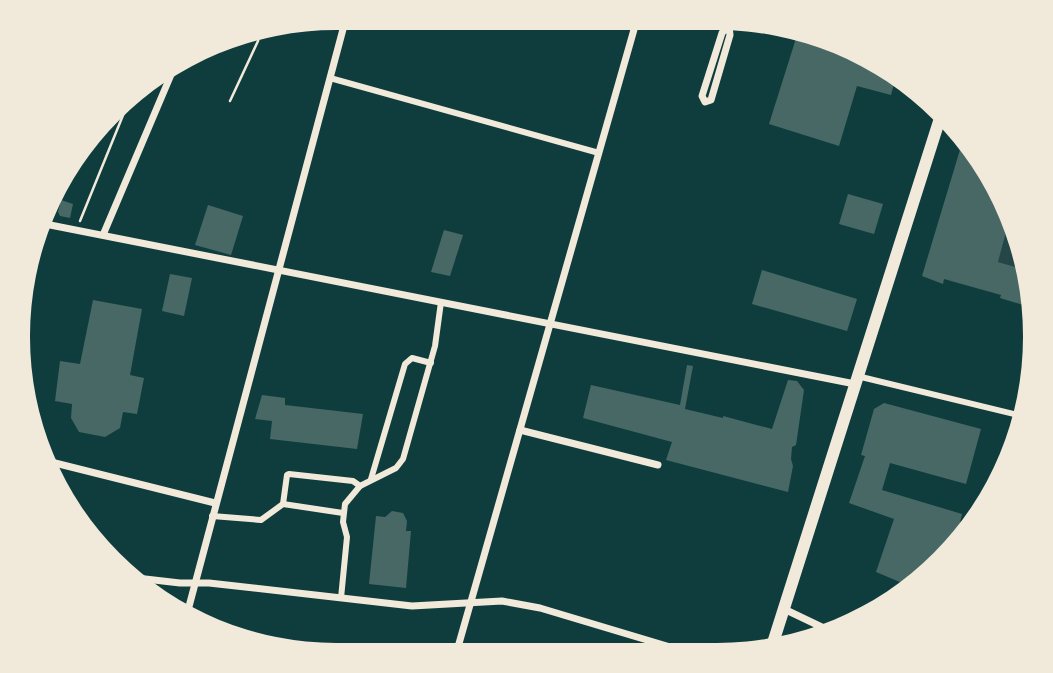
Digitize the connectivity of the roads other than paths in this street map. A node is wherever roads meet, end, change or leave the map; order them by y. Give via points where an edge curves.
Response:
1 (343, 30) edge
2 (634, 30) edge
3 (724, 30) edge
4 (730, 30) edge
5 (330, 78) junction
6 (169, 79) edge
7 (938, 125) edge
8 (599, 153) junction
9 (51, 225) edge
10 (103, 235) junction
11 (280, 270) junction
12 (441, 302) junction
13 (551, 323) junction
14 (431, 363) junction
15 (856, 380) junction
16 (1013, 414) edge
17 (520, 430) junction
18 (57, 464) edge
19 (659, 465) dead end
20 (371, 478) junction
21 (360, 486) junction
22 (215, 503) junction
23 (283, 504) junction
24 (343, 513) junction
25 (212, 516) junction
26 (149, 579) edge
27 (194, 583) junction
28 (341, 598) junction
29 (470, 601) junction
30 (189, 605) edge
31 (784, 609) junction
32 (818, 626) edge
33 (775, 637) edge
34 (459, 643) edge
35 (658, 643) edge

1 - 5 street
2 - 8 street
3 - 4 street via 702,96 705,102 711,100
5 - 8 street
5 - 11 street
6 - 10 street
7 - 15 main road
8 - 13 street
9 - 10 street
10 - 11 street
11 - 12 street
11 - 22 street
12 - 13 street
12 - 14 street
13 - 15 street
13 - 17 street
14 - 20 street via 400,464
14 - 20 street via 412,358 405,364
15 - 16 street
15 - 31 main road
17 - 19 street
17 - 29 street
18 - 22 street
20 - 21 street
21 - 23 street via 353,481 289,474
21 - 24 street
22 - 25 street
23 - 24 street
23 - 25 street via 261,520
24 - 28 street via 348,537
25 - 27 street
26 - 27 street
27 - 28 street
27 - 30 street
28 - 29 street via 427,607
29 - 34 street
29 - 35 street via 540,608
31 - 32 street
31 - 33 main road

